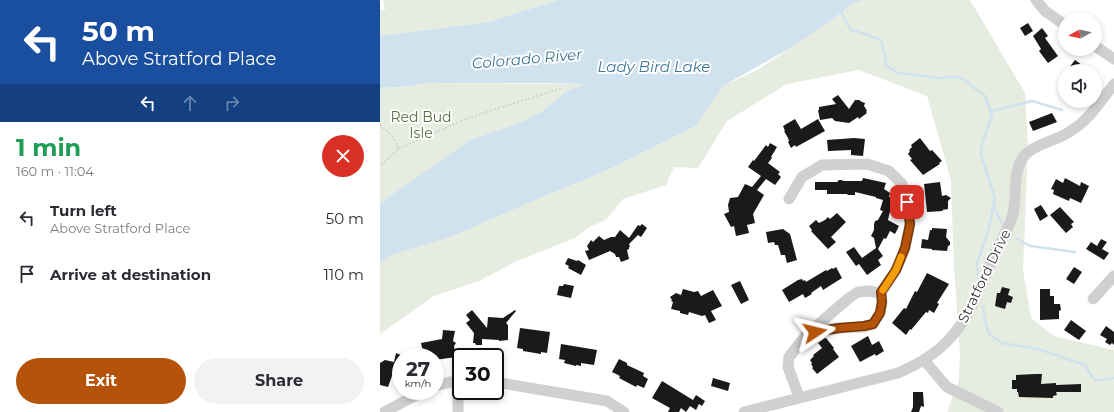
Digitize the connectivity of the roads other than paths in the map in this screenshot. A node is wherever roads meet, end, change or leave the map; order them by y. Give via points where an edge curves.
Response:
1 (1036, 0) edge
2 (1058, 20) edge
3 (1102, 51) edge
4 (1114, 59) edge
5 (1114, 84) edge
6 (790, 199) dead end
7 (1114, 276) edge
8 (881, 292) junction
9 (1093, 299) dead end
10 (807, 334) junction
11 (924, 360) junction
12 (504, 384) edge
13 (799, 397) junction
14 (407, 400) edge
15 (458, 400) edge
16 (384, 412) edge
17 (458, 412) edge
18 (624, 412) edge
19 (744, 412) edge
20 (998, 412) edge

1 - 2 street via 1045,11
3 - 4 street
5 - 11 street, Stratford Drive via 1087,120 1068,134 1028,152 1022,159 1016,177 1015,209 1012,218 969,312 950,340
6 - 8 street via 802,177 822,165 867,164 889,171 902,184 910,224 905,248 896,270
7 - 9 street
8 - 10 street via 858,292
8 - 10 street via 880,313 873,324
10 - 13 street via 789,357 788,367
11 - 13 street, Stratford Drive via 892,375
11 - 20 street via 947,387
12 - 18 street via 607,402
13 - 19 street, Stratford Drive
14 - 16 street
15 - 17 street

